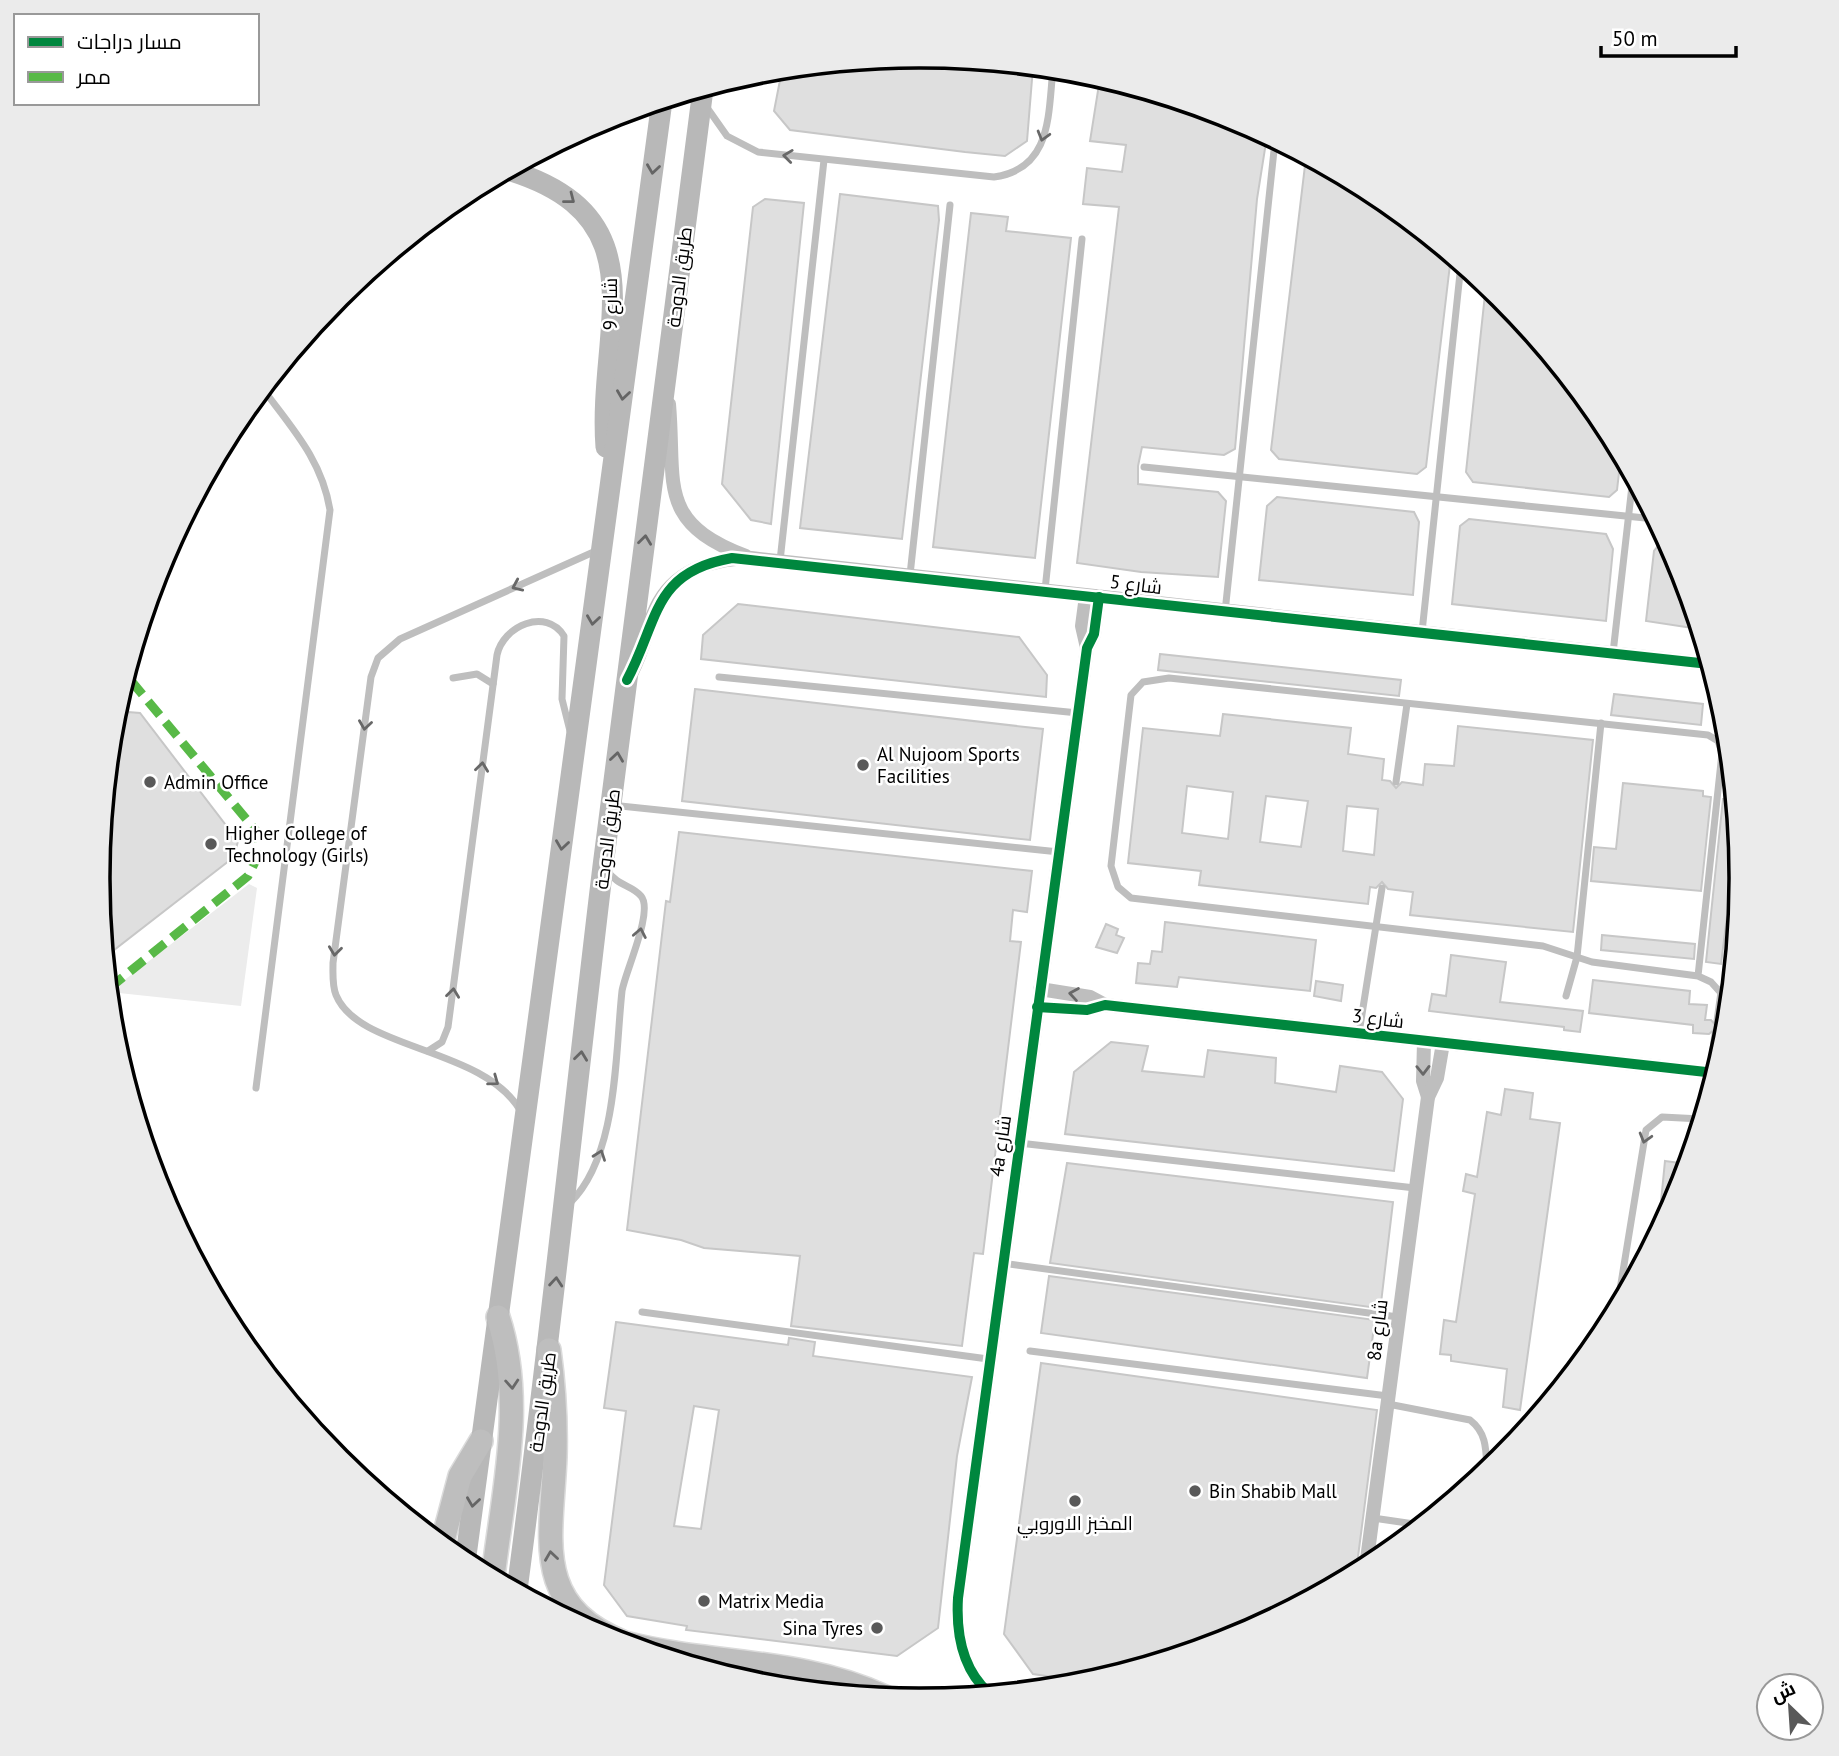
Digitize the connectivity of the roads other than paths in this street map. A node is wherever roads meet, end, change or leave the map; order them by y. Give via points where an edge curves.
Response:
1 (1051, 80) edge
2 (705, 97) edge
3 (702, 98) edge
4 (661, 110) edge
5 (1274, 150) edge
6 (824, 160) junction
7 (520, 174) edge
8 (950, 205) dead end
9 (1082, 239) dead end
10 (1460, 275) edge
11 (665, 383) junction
12 (269, 397) edge
13 (1144, 467) dead end
14 (1240, 476) junction
15 (610, 490) junction
16 (1631, 492) edge
17 (1437, 495) junction
18 (1628, 516) junction
19 (1645, 518) edge
20 (602, 548) junction
21 (751, 558) junction
22 (780, 561) junction
23 (910, 576) junction
24 (1045, 591) junction
25 (1092, 596) junction
26 (1225, 612) junction
27 (1422, 632) junction
28 (1613, 653) junction
29 (1700, 663) edge
30 (719, 677) dead end
31 (453, 678) dead end
32 (627, 680) junction
33 (493, 684) junction
34 (1407, 704) junction
35 (1078, 713) junction
36 (1601, 723) junction
37 (1718, 744) edge
38 (576, 748) junction
39 (1721, 767) edge
40 (1396, 782) dead end
41 (611, 805) junction
42 (1059, 852) junction
43 (604, 864) junction
44 (1382, 888) dead end
45 (1376, 927) junction
46 (1577, 957) junction
47 (1698, 976) junction
48 (1040, 989) junction
49 (1721, 992) edge
50 (1566, 996) dead end
51 (1105, 1005) junction
52 (1037, 1007) junction
53 (1359, 1033) junction
54 (1424, 1042) junction
55 (1443, 1044) junction
56 (428, 1051) junction
57 (1706, 1071) edge
58 (256, 1088) dead end
59 (1428, 1097) junction
60 (1692, 1119) edge
61 (524, 1121) junction
62 (1018, 1143) junction
63 (1415, 1188) junction
64 (562, 1211) junction
65 (1001, 1263) junction
66 (1621, 1283) edge
67 (642, 1312) dead end
68 (498, 1317) junction
69 (1398, 1317) junction
70 (549, 1350) junction
71 (1030, 1351) dead end
72 (988, 1359) junction
73 (1388, 1400) junction
74 (481, 1441) junction
75 (1486, 1457) edge
76 (1373, 1518) junction
77 (1408, 1523) edge
78 (445, 1533) edge
79 (467, 1549) edge
80 (1368, 1551) edge
81 (494, 1566) edge
82 (518, 1581) edge
83 (576, 1611) edge
84 (683, 1652) edge
85 (859, 1685) edge
86 (983, 1685) edge

1 -> 6 lane via 1042,143 1028,163 1006,175 979,177
6 -> 2 lane via 758,152 736,143 711,116
3 - 11 main road, طريق الدوحة
4 -> 15 main road, طريق الدوحة
5 - 14 lane
6 - 22 lane
7 -> 15 main road, شارع 9 via 549,185 578,205 606,250 613,299 605,412
8 - 23 lane
9 - 24 lane
10 - 17 lane
11 - 21 street, شارع 5 via 677,503 699,532
32 -> 11 main road, طريق الدوحة
12 - 58 lane via 310,451 330,510
13 - 14 lane
14 - 17 lane
14 - 26 lane
15 - 20 main road, طريق الدوحة
16 - 18 lane
17 - 18 lane
17 - 27 lane
18 - 19 lane
18 - 28 lane
20 -> 38 main road, طريق الدوحة
20 -> 56 lane via 400,639 384,650 374,667 332,981 336,996 356,1018
21 - 22 street, شارع 5
21 - 32 street, شارع 5 via 701,565 667,590
22 - 23 street, شارع 5
23 - 24 street, شارع 5
24 - 25 street, شارع 5
25 - 26 street, شارع 5
25 - 35 street, 4a شارع via 1082,626 1087,648
26 - 27 street, شارع 5
27 - 28 street, شارع 5
28 - 29 street, شارع 5
30 - 35 lane
31 - 33 lane via 477,674
41 -> 32 main road, طريق الدوحة
33 - 38 lane via 506,634 526,624 555,626 565,643 562,699
56 -> 33 lane via 442,1042 448,1027
34 - 36 lane
34 - 40 lane
34 - 45 lane via 1160,678 1136,687 1129,703 1111,866 1124,893 1139,901
35 - 42 street, 4a شارع
36 - 37 lane via 1708,734
36 - 46 lane
38 -> 61 main road, طريق الدوحة
39 - 47 lane
41 - 42 lane
41 - 43 main road, طريق الدوحة
42 - 48 street, 4a شارع
64 -> 43 main road, طريق الدوحة
64 -> 43 lane via 586,1184 604,1143 624,980 642,923 642,897 619,885
44 - 45 lane
45 - 46 lane via 1543,946
45 - 53 lane
46 - 47 lane
46 - 50 lane
47 - 49 lane
51 -> 48 street, شارع 3 via 1090,997
48 - 52 street, 4a شارع
51 - 52 street, شارع 3 via 1087,1010
51 - 53 street, شارع 3
52 - 62 street, 4a شارع
53 - 54 street, شارع 3
54 - 55 street, شارع 3
54 -> 59 street, 8a شارع via 1423,1081
55 - 57 street, شارع 3
55 - 59 street, 8a شارع
56 -> 61 lane via 494,1080 512,1098
59 - 63 street, 8a شارع
60 -> 66 lane via 1662,1117 1646,1130
61 - 68 main road, طريق الدوحة
62 - 63 lane
62 - 65 street, 4a شارع
63 - 69 street, 8a شارع
70 -> 64 main road, طريق الدوحة
65 - 69 lane
65 - 72 street, 4a شارع
67 - 72 lane
68 - 74 main road, طريق الدوحة
68 -> 81 main road via 508,1352 513,1405
69 - 73 street, 8a شارع
70 - 82 main road, طريق الدوحة
83 -> 70 main road via 558,1584 549,1552 556,1431
71 - 73 lane
72 - 86 street, 4a شارع via 957,1621 961,1646
73 - 75 lane via 1470,1419 1485,1441
73 - 76 street, 8a شارع
74 - 78 main road via 460,1476
74 -> 79 main road, طريق الدوحة
76 - 77 lane
76 - 80 street, 8a شارع
85 -> 84 main road via 810,1672

